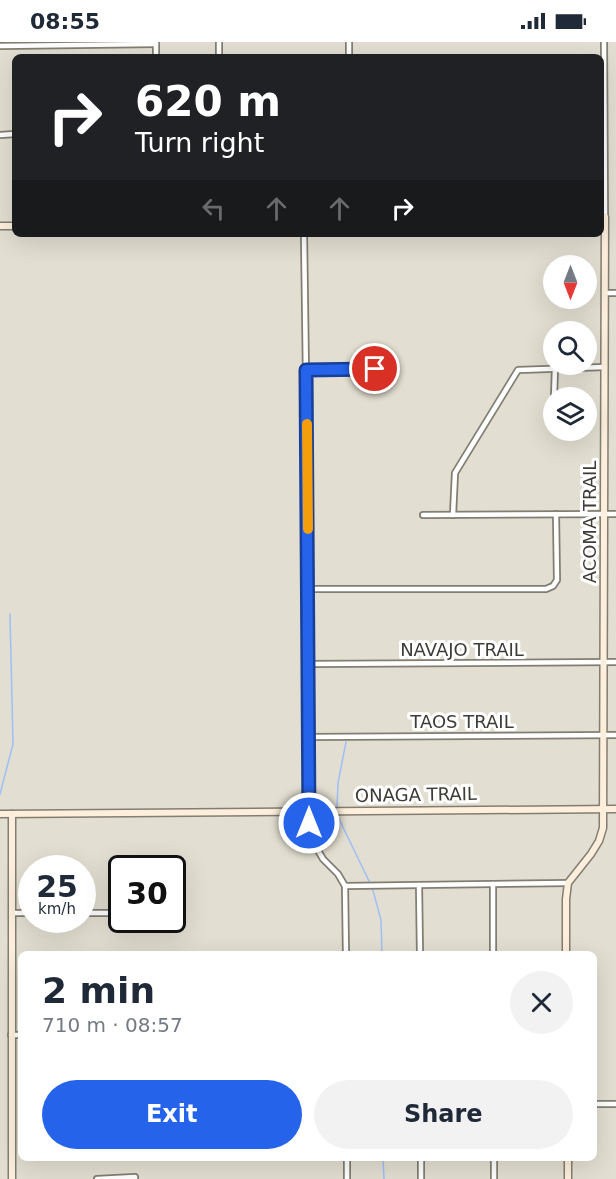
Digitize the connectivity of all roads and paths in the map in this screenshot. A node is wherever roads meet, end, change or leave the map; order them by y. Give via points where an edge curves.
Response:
1 (156, 43) edge
2 (0, 46) edge
3 (304, 237) edge
4 (604, 237) edge
5 (605, 293) junction
6 (616, 293) edge
7 (597, 368) edge
8 (605, 368) junction
9 (375, 369) dead end
10 (543, 369) edge
11 (306, 370) junction
12 (556, 514) junction
13 (605, 514) junction
14 (616, 514) edge
15 (423, 515) dead end
16 (453, 515) junction
17 (309, 590) junction
18 (604, 662) junction
19 (616, 662) edge
20 (309, 664) junction
21 (604, 735) junction
22 (616, 735) edge
23 (309, 737) junction
24 (604, 809) junction
25 (616, 809) edge
26 (309, 811) junction
27 (0, 814) edge
28 (12, 814) junction
29 (568, 883) junction
30 (493, 884) junction
31 (419, 885) junction
32 (345, 886) junction
33 (12, 913) junction
34 (18, 913) edge
35 (346, 951) edge
36 (420, 951) edge
37 (493, 951) edge
38 (567, 951) edge
39 (11, 1035) junction
40 (18, 1035) edge
41 (597, 1104) edge
42 (616, 1104) edge
43 (347, 1161) edge
44 (421, 1161) edge
45 (494, 1161) edge
46 (568, 1161) edge
47 (12, 1179) edge
48 (97, 1179) edge
49 (135, 1179) edge
50 (347, 1179) edge
51 (421, 1179) edge
52 (494, 1179) edge
53 (568, 1179) edge

1 - 2 street
3 - 11 street
4 - 5 street, ACOMA TRAIL
5 - 6 street
5 - 8 street, ACOMA TRAIL
7 - 8 street
8 - 13 street, ACOMA TRAIL
9 - 11 street
10 - 16 street via 518,370 455,473
11 - 17 street
12 - 13 street
12 - 16 street
12 - 17 street via 557,580 546,589
13 - 14 street
13 - 18 street, ACOMA TRAIL
15 - 16 street
17 - 20 street
18 - 19 street, NAVAJO TRAIL
18 - 20 street, NAVAJO TRAIL
18 - 21 street, ACOMA TRAIL
20 - 23 street
21 - 22 street, TAOS TRAIL
21 - 23 street, TAOS TRAIL
21 - 24 street, ACOMA TRAIL
23 - 26 street
24 - 25 street, ONAGA TRAIL
24 - 26 street, ONAGA TRAIL
24 - 29 street, ACOMA TRAIL via 599,841
26 - 28 street, ONAGA TRAIL
26 - 32 street via 309,836
27 - 28 street, ONAGA TRAIL
28 - 33 street
29 - 30 street
29 - 38 street
30 - 31 street
30 - 37 street
31 - 32 street
31 - 36 street
32 - 35 street
33 - 34 street
33 - 39 street
39 - 40 street
39 - 47 street
41 - 42 street
43 - 50 street
44 - 51 street
45 - 52 street
46 - 53 street
48 - 49 street

